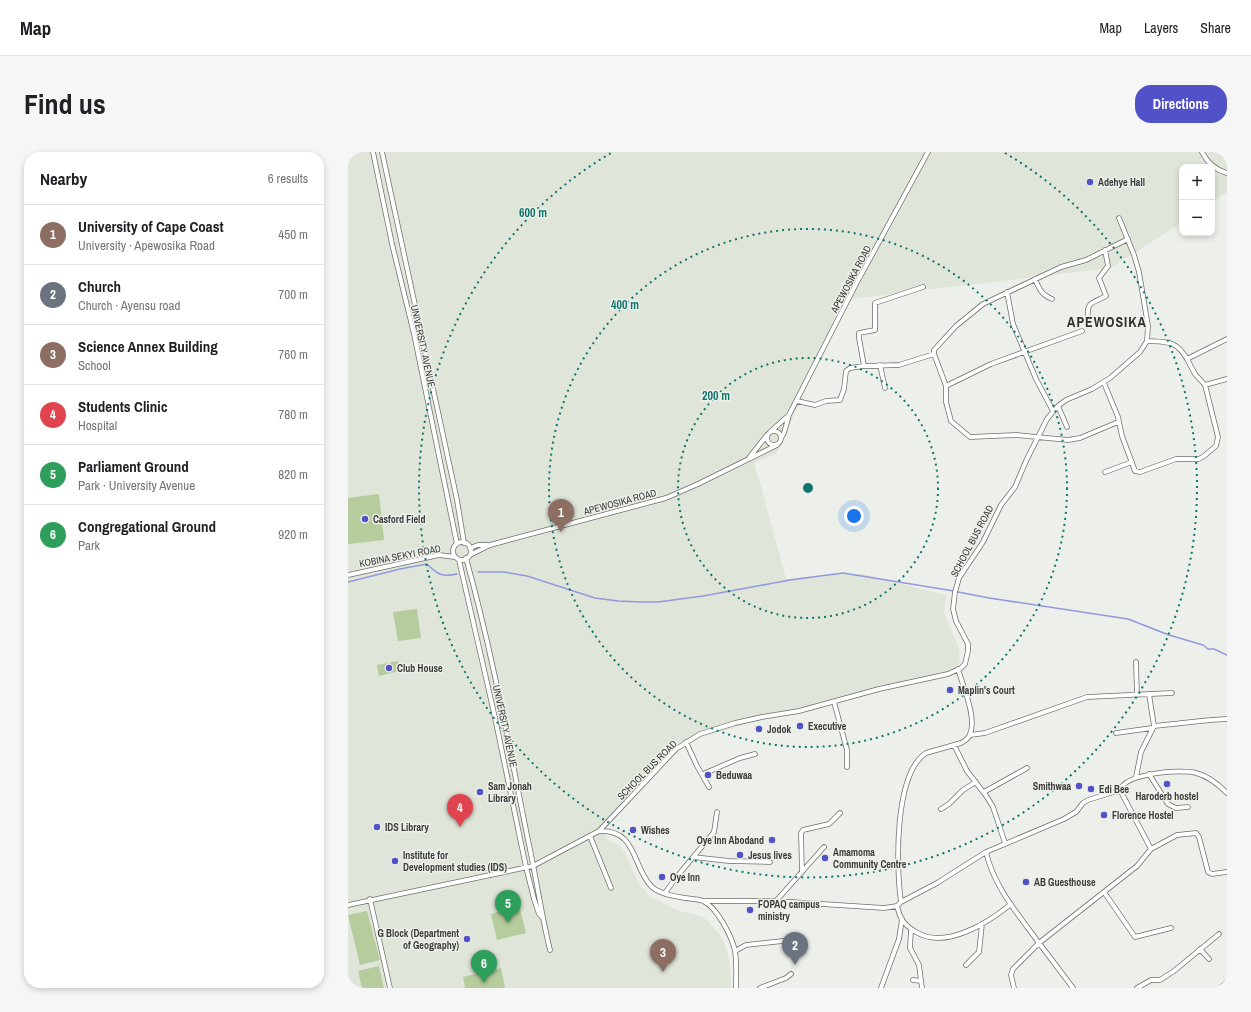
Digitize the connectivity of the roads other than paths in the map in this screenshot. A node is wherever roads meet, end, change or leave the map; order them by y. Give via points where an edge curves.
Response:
1 (373, 152) edge
2 (382, 152) edge
3 (928, 152) edge
4 (1202, 152) edge
5 (1227, 174) edge
6 (1119, 218) dead end
7 (1128, 239) junction
8 (1105, 250) junction
9 (1035, 279) junction
10 (923, 287) dead end
11 (1006, 292) junction
12 (1052, 299) dead end
13 (1088, 316) dead end
14 (1082, 331) dead end
15 (1227, 339) edge
16 (1147, 341) junction
17 (1024, 352) junction
18 (934, 354) junction
19 (1187, 359) junction
20 (880, 364) junction
21 (864, 366) junction
22 (1227, 379) edge
23 (1104, 382) junction
24 (1205, 385) junction
25 (946, 386) junction
26 (885, 388) dead end
27 (797, 401) junction
28 (1058, 406) junction
29 (1053, 411) junction
30 (789, 415) junction
31 (1118, 422) junction
32 (1067, 427) dead end
33 (769, 434) junction
34 (1038, 437) junction
35 (781, 438) junction
36 (777, 445) junction
37 (747, 460) junction
38 (1132, 462) junction
39 (1105, 472) dead end
40 (464, 543) junction
41 (457, 544) junction
42 (490, 545) junction
43 (470, 548) junction
44 (453, 550) junction
45 (439, 555) junction
46 (468, 556) junction
47 (455, 557) junction
48 (459, 560) junction
49 (348, 575) edge
50 (1136, 662) dead end
51 (958, 669) junction
52 (1172, 693) dead end
53 (1150, 694) junction
54 (1137, 695) junction
55 (834, 702) junction
56 (1227, 720) edge
57 (1153, 727) junction
58 (1116, 733) dead end
59 (970, 735) junction
60 (686, 742) junction
61 (954, 745) junction
62 (755, 754) dead end
63 (847, 767) dead end
64 (1027, 768) dead end
65 (702, 774) junction
66 (1150, 774) junction
67 (1136, 777) junction
68 (976, 782) junction
69 (709, 787) dead end
70 (1120, 790) junction
71 (984, 792) junction
72 (1227, 793) edge
73 (1188, 807) dead end
74 (941, 809) dead end
75 (716, 812) dead end
76 (840, 812) dead end
77 (599, 831) junction
78 (590, 836) junction
79 (1005, 843) junction
80 (824, 847) dead end
81 (1151, 849) junction
82 (986, 852) junction
83 (693, 857) junction
84 (770, 862) dead end
85 (533, 866) junction
86 (526, 867) junction
87 (802, 872) junction
88 (1227, 872) edge
89 (611, 888) dead end
90 (1104, 892) junction
91 (665, 893) junction
92 (370, 899) junction
93 (703, 901) junction
94 (776, 901) junction
95 (901, 902) junction
96 (1011, 904) junction
97 (348, 905) edge
98 (897, 906) junction
99 (542, 918) junction
100 (902, 919) junction
101 (982, 924) junction
102 (911, 928) junction
103 (1171, 928) dead end
104 (1219, 934) dead end
105 (792, 940) dead end
106 (1039, 943) junction
107 (1200, 949) junction
108 (550, 950) dead end
109 (735, 951) junction
110 (1209, 959) dead end
111 (966, 965) dead end
112 (791, 974) dead end
113 (913, 980) dead end
114 (921, 981) junction
115 (1227, 982) edge
116 (390, 988) edge
117 (736, 988) edge
118 (760, 988) edge
119 (881, 988) edge
120 (922, 988) edge
121 (1014, 988) edge
122 (1073, 988) edge
123 (1137, 988) edge
124 (1221, 988) edge

1 - 41 street, UNIVERSITY AVENUE
2 - 40 street, UNIVERSITY AVENUE
3 - 27 street, APEWOSIKA ROAD via 855,286
4 - 5 street via 1218,170
6 - 7 street
7 - 8 street
7 - 16 street via 1139,272 1148,326
8 - 9 street
8 - 13 street via 1108,266 1099,278 1106,296 1092,302
9 - 11 street
9 - 12 street via 1041,292
10 - 21 street via 875,303 875,330 859,333
11 - 17 street via 1013,324
11 - 18 street via 975,310 938,345
14 - 17 street
15 - 19 street
16 - 19 street via 1170,342 1177,346
16 - 23 street, SCHOOL BUS ROAD via 1136,357
17 - 25 street via 982,367
17 - 29 street
18 - 20 street via 899,365
18 - 25 street
19 - 24 street
20 - 21 street
20 - 26 street
21 - 27 street via 846,371 840,400 815,405
22 - 24 street
23 - 28 street, SCHOOL BUS ROAD via 1069,398
23 - 31 street
24 - 38 street via 1218,437 1216,446 1199,459 1176,459 1140,472 1135,471
25 - 34 street via 946,402 951,421 970,436
27 - 30 street, APEWOSIKA ROAD
28 - 29 street, SCHOOL BUS ROAD
28 - 32 street
29 - 34 street, SCHOOL BUS ROAD
30 - 33 street, APEWOSIKA ROAD
30 - 35 street, APEWOSIKA ROAD
31 - 34 street via 1080,438 1068,440
31 - 38 street
33 - 35 street via 777,432
33 - 36 street via 768,442 773,446
33 - 37 street, APEWOSIKA ROAD
34 - 51 street, SCHOOL BUS ROAD via 1015,486 1001,505 983,542 962,572 953,603 953,613 968,644 968,651 965,664
35 - 36 street
36 - 37 street, APEWOSIKA ROAD
37 - 42 street, APEWOSIKA ROAD via 666,498
38 - 39 street
40 - 41 street
40 - 43 street
41 - 44 street
42 - 43 street
42 - 46 street
43 - 46 street
44 - 45 street
44 - 47 street
45 - 47 street, KOBINA SEKYI ROAD
45 - 49 street, KOBINA SEKYI ROAD
46 - 48 street
46 - 85 street, UNIVERSITY AVENUE via 503,712
47 - 48 street
48 - 86 street, UNIVERSITY AVENUE
50 - 54 street
51 - 55 street, SCHOOL BUS ROAD via 948,674
51 - 59 street via 972,720
52 - 53 street
53 - 54 street
53 - 57 street
54 - 59 street via 1087,697 985,733
55 - 60 street, SCHOOL BUS ROAD via 735,723 700,734
55 - 63 street via 846,750
56 - 57 street via 1195,721
57 - 58 street
57 - 67 street via 1141,752
59 - 61 street via 966,740
60 - 65 street
60 - 77 street, SCHOOL BUS ROAD via 676,749
61 - 68 street via 967,771
61 - 95 street via 922,756 907,783 898,831 898,886
62 - 65 street
64 - 71 street
65 - 69 street
66 - 67 street
66 - 72 street via 1196,773 1214,782
66 - 73 street via 1168,804 1176,808
67 - 70 street
68 - 71 street
68 - 74 street
70 - 79 street via 1088,800 1064,819
70 - 81 street
71 - 79 street via 993,807
75 - 83 street via 714,832
76 - 87 street via 829,824 803,830 801,833
77 - 78 street, SCHOOL BUS ROAD
77 - 91 street via 608,830 624,839 632,847 645,878 652,887
78 - 85 street, SCHOOL BUS ROAD
78 - 89 street
79 - 82 street
80 - 87 street
81 - 88 street via 1177,835 1196,833 1208,872
81 - 90 street via 1137,866
82 - 95 street
82 - 96 street via 997,883
83 - 84 street
83 - 91 street
85 - 86 street, SCHOOL BUS ROAD
85 - 99 street, UNIVERSITY AVENUE
86 - 92 street, SCHOOL BUS ROAD
86 - 99 street, UNIVERSITY AVENUE
87 - 94 street
90 - 103 street via 1134,937
90 - 106 street
91 - 93 street
92 - 97 street, SCHOOL BUS ROAD
92 - 116 street
93 - 94 street
93 - 109 street via 726,926
94 - 98 street via 878,908
95 - 98 street
96 - 101 street
96 - 106 street
98 - 100 street
99 - 108 street, UNIVERSITY AVENUE
100 - 102 street
100 - 119 street via 899,939
101 - 102 street via 954,935 933,938
101 - 111 street via 979,952
102 - 114 street via 910,948 919,965
104 - 107 street
105 - 109 street via 746,945
106 - 121 street via 1013,969 1011,975
106 - 122 street
107 - 110 street
107 - 123 street via 1160,980 1151,980
109 - 117 street
112 - 118 street
113 - 114 street
114 - 120 street
115 - 124 street

